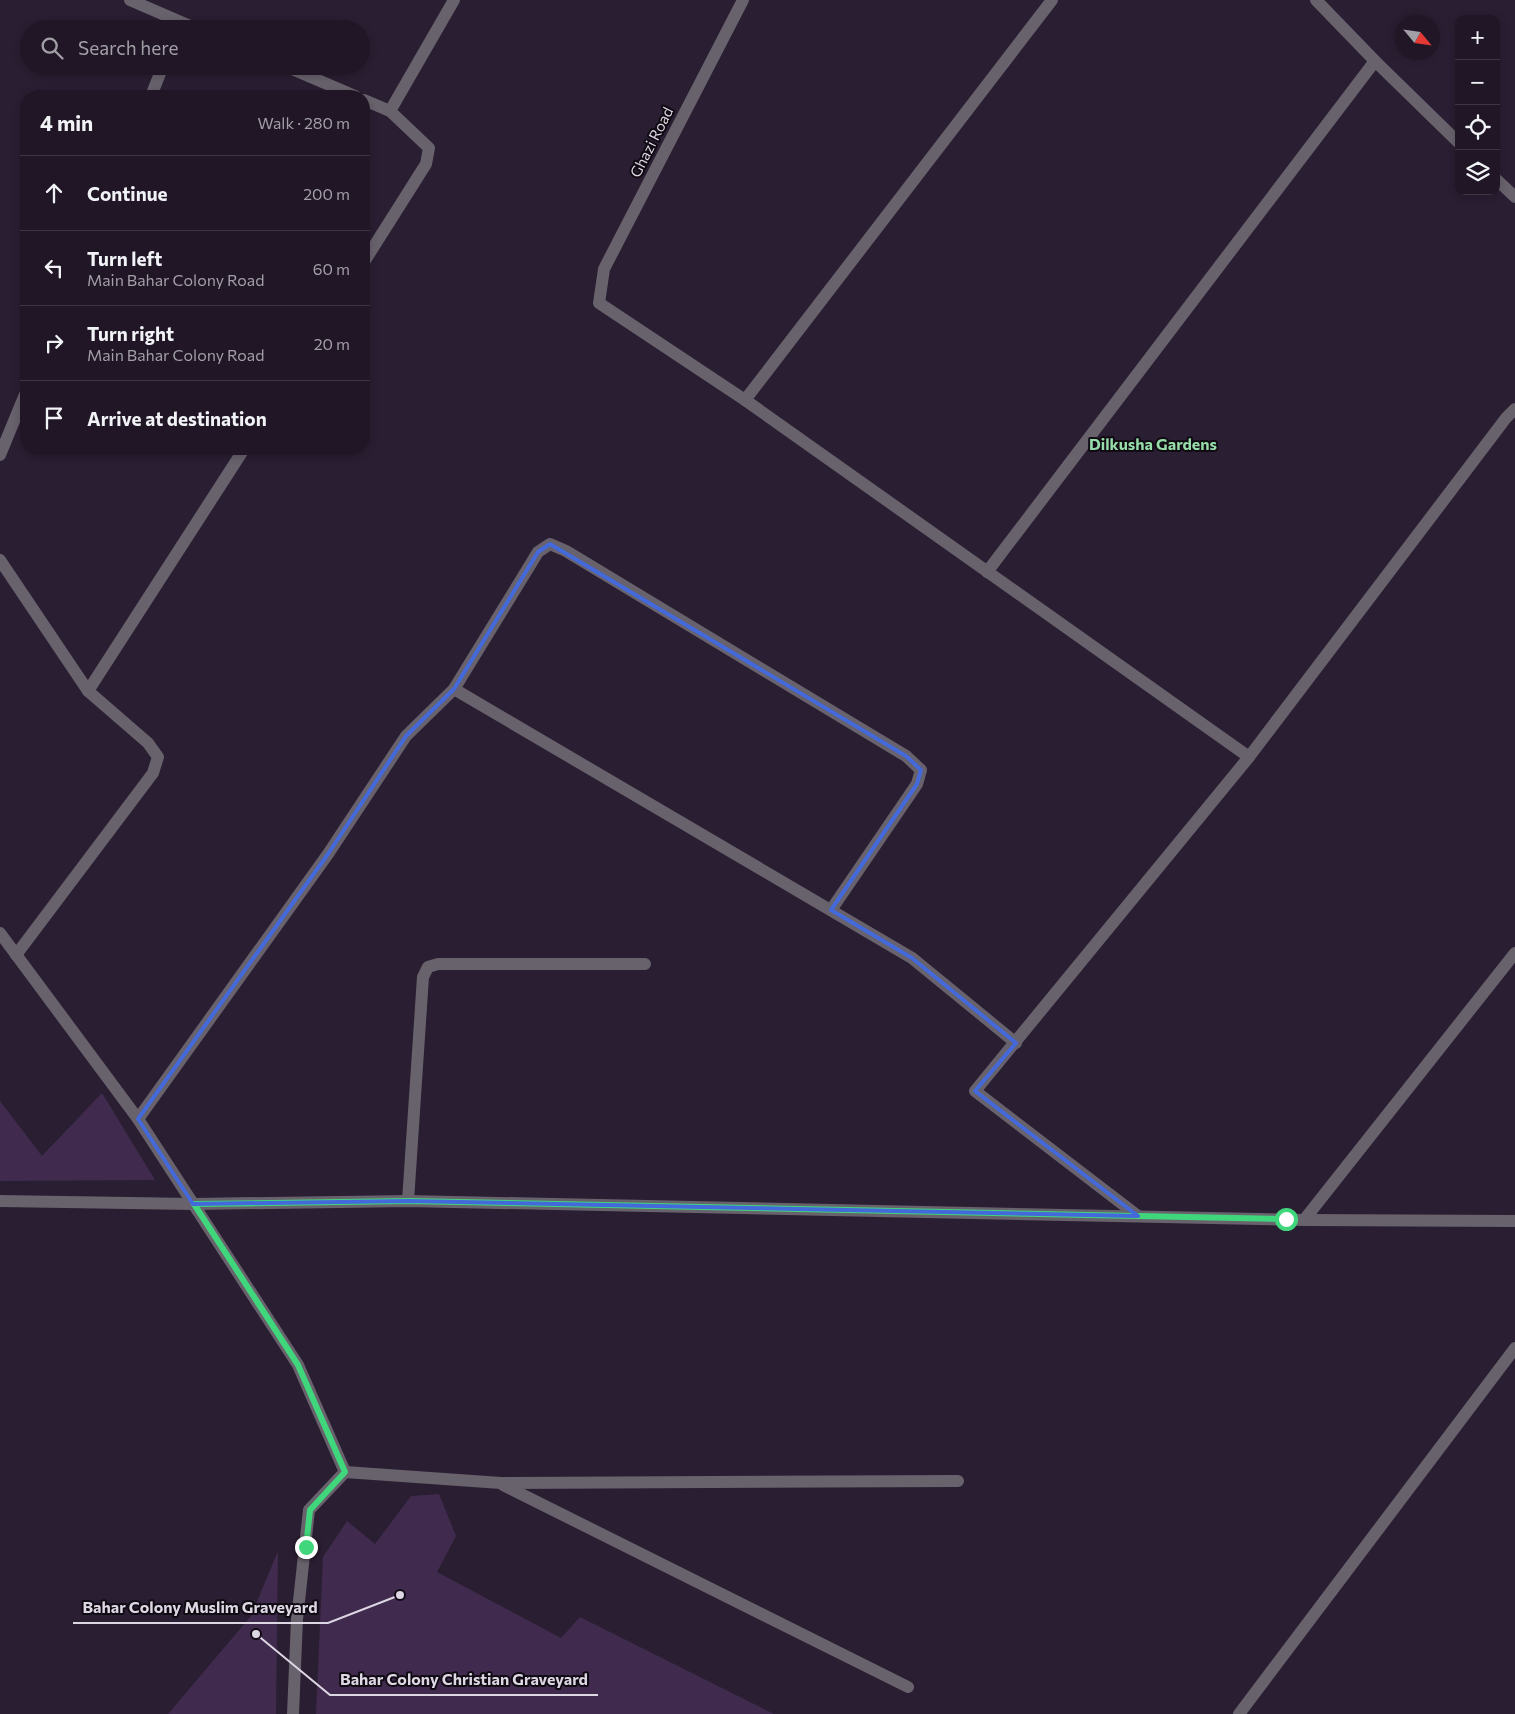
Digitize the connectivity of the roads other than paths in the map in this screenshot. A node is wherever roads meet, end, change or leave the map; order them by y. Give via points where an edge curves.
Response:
1 (130, 0) edge
2 (454, 0) edge
3 (743, 0) edge
4 (1052, 0) edge
5 (1316, 0) edge
6 (144, 3) edge
7 (171, 20) edge
8 (1375, 61) junction
9 (159, 75) edge
10 (306, 75) edge
11 (153, 90) edge
12 (341, 90) edge
13 (370, 103) edge
14 (390, 111) junction
15 (1455, 139) edge
16 (1500, 183) edge
17 (1515, 197) edge
18 (370, 253) edge
19 (745, 400) junction
20 (20, 407) edge
21 (1515, 410) edge
22 (0, 455) edge
23 (240, 455) edge
24 (0, 560) edge
25 (987, 572) junction
26 (454, 689) junction
27 (88, 691) junction
28 (1249, 757) junction
29 (831, 910) junction
30 (0, 933) edge
31 (1515, 953) edge
32 (16, 955) junction
33 (645, 964) dead end
34 (1016, 1043) junction
35 (138, 1119) junction
36 (408, 1201) junction
37 (0, 1202) edge
38 (194, 1204) junction
39 (1138, 1216) junction
40 (1304, 1220) junction
41 (1515, 1221) edge
42 (1515, 1348) edge
43 (345, 1472) junction
44 (958, 1481) dead end
45 (501, 1483) junction
46 (908, 1687) dead end
47 (293, 1714) edge
48 (1239, 1714) edge

1 - 6 street
2 - 14 street
3 - 19 street, Ghazi Road via 604,269 599,303
4 - 19 street
5 - 8 street
6 - 7 street
8 - 15 street
8 - 25 street
9 - 11 street
10 - 12 street
13 - 14 street
14 - 18 street via 429,148 426,164
16 - 17 street
19 - 25 street
20 - 22 street
21 - 28 street
23 - 27 street
24 - 27 street
25 - 28 street
26 - 29 street
26 - 29 street via 538,552 550,544 566,551 906,756 920,770 918,784
26 - 35 street via 406,736 328,854
27 - 32 street via 148,742 158,757 153,774
28 - 34 street
29 - 34 street via 912,958
30 - 32 street
31 - 40 street
32 - 35 street
33 - 36 street via 438,964 428,967 423,977
34 - 39 street via 975,1092
35 - 38 street
36 - 38 street
36 - 39 street
37 - 38 street
38 - 43 street via 298,1365
39 - 40 street
40 - 41 street
42 - 48 street
43 - 45 street
43 - 47 street via 310,1510 298,1619
44 - 45 street
45 - 46 street

